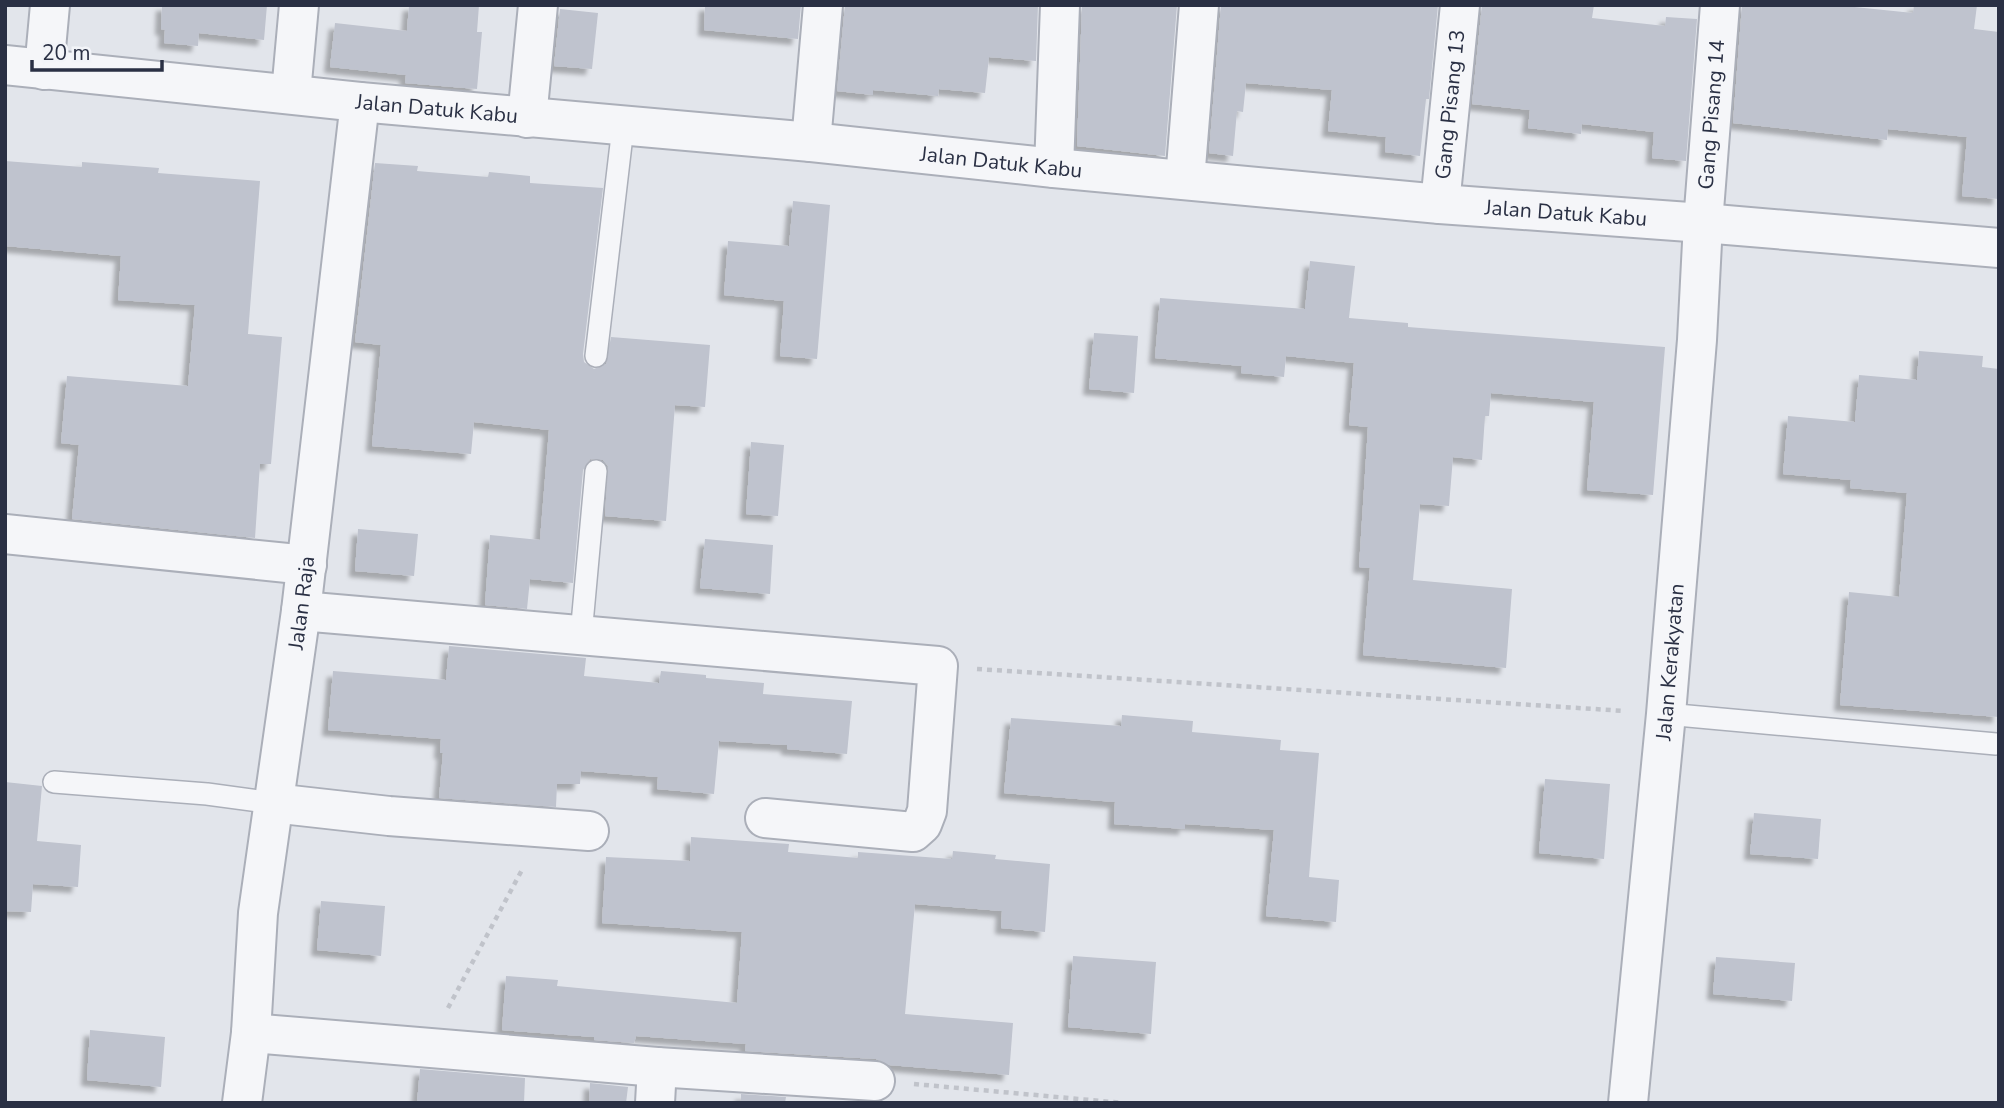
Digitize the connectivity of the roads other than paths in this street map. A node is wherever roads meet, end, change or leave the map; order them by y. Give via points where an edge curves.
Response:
1 (50, 5) edge
2 (299, 5) edge
3 (538, 5) edge
4 (823, 5) edge
5 (1060, 5) edge
6 (1199, 5) edge
7 (1460, 5) edge
8 (1720, 5) edge
9 (5, 65) edge
10 (44, 70) junction
11 (291, 93) junction
12 (360, 102) junction
13 (527, 118) junction
14 (623, 127) junction
15 (811, 142) junction
16 (1054, 168) junction
17 (1185, 180) junction
18 (1440, 204) junction
19 (1703, 223) junction
20 (1999, 248) edge
21 (596, 356) dead end
22 (596, 471) dead end
23 (5, 534) edge
24 (307, 565) junction
25 (301, 611) junction
26 (581, 635) junction
27 (1666, 714) junction
28 (1996, 744) dead end
29 (54, 782) dead end
30 (273, 803) junction
31 (765, 818) dead end
32 (589, 831) dead end
33 (251, 1033) junction
34 (875, 1081) road end
35 (656, 1085) edge
36 (242, 1103) edge
37 (1628, 1103) edge

1 - 10 street
2 - 11 street
3 - 13 street
4 - 15 street
5 - 16 street
6 - 17 street
7 - 18 street, Gang Pisang 13
8 - 19 street, Gang Pisang 14
9 - 10 street, Jalan Datuk Kabu
10 - 11 street, Jalan Datuk Kabu
11 - 12 street, Jalan Datuk Kabu
12 - 13 street, Jalan Datuk Kabu
12 - 24 street, Jalan Raja
13 - 14 street, Jalan Datuk Kabu
14 - 15 street, Jalan Datuk Kabu
14 - 21 lane
15 - 16 street, Jalan Datuk Kabu
16 - 17 street, Jalan Datuk Kabu
17 - 18 street, Jalan Datuk Kabu
18 - 19 street, Jalan Datuk Kabu
19 - 20 street, Jalan Datuk Kabu
19 - 27 street, Jalan Kerakyatan via 1698,340
22 - 26 lane
23 - 24 street
24 - 25 street, Jalan Raja
25 - 26 street
25 - 30 street, Jalan Raja
26 - 31 street via 938,666 927,811 922,824 912,832 891,832
27 - 28 lane
27 - 37 street, Jalan Kerakyatan
29 - 30 lane
30 - 32 street
30 - 33 street, Jalan Raja via 258,913
33 - 35 street via 428,1046
33 - 36 street, Jalan Raja
34 - 35 street

